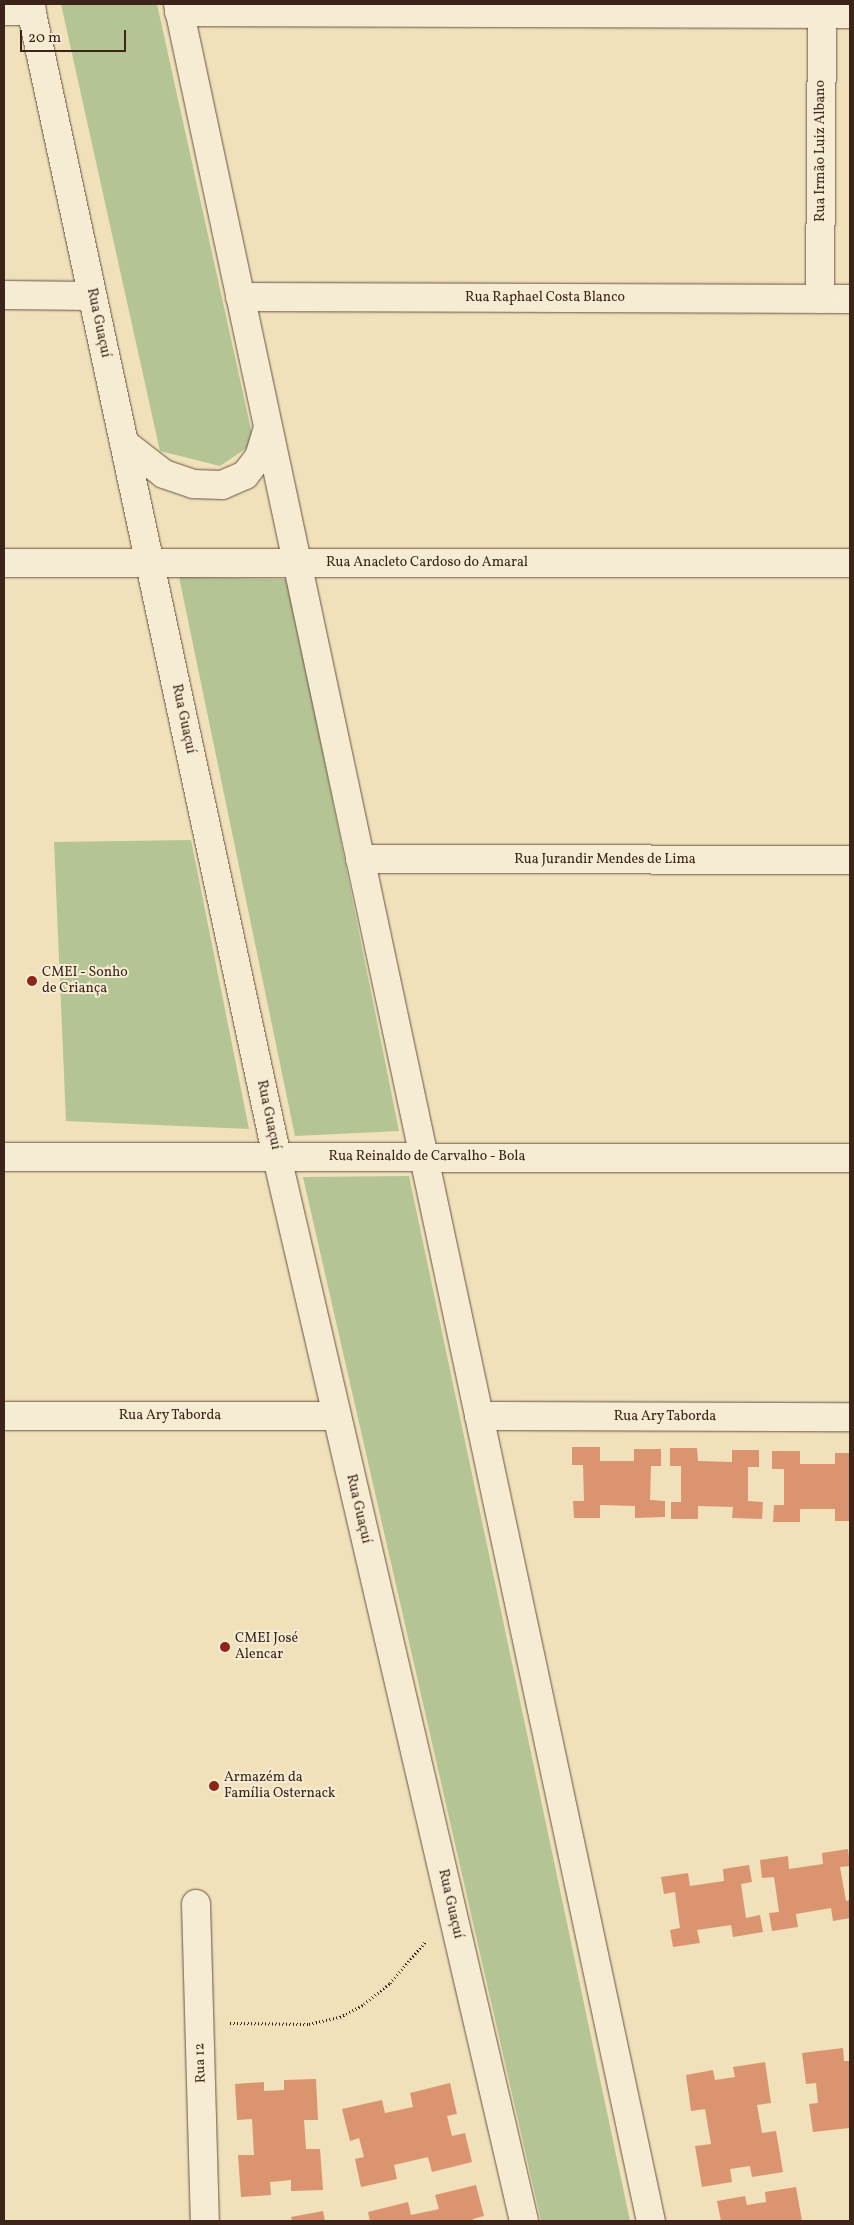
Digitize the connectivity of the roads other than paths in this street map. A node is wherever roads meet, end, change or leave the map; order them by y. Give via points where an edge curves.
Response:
1 (31, 7) edge
2 (179, 8) edge
3 (822, 9) edge
4 (4, 11) edge
5 (850, 14) edge
6 (4, 295) edge
7 (92, 296) junction
8 (240, 296) junction
9 (820, 299) junction
10 (850, 299) edge
11 (268, 428) junction
12 (124, 443) junction
13 (4, 563) edge
14 (150, 563) junction
15 (297, 563) junction
16 (850, 563) edge
17 (360, 859) junction
18 (850, 860) edge
19 (4, 1157) edge
20 (277, 1157) junction
21 (424, 1157) junction
22 (850, 1158) edge
23 (4, 1416) edge
24 (336, 1416) junction
25 (479, 1416) junction
26 (850, 1417) edge
27 (196, 1904) dead end
28 (205, 2221) edge
29 (524, 2221) edge
30 (651, 2221) edge

1 - 4 street
1 - 7 street, Rua Guaçuí
2 - 3 street
2 - 8 street
3 - 5 street
3 - 9 street, Rua Irmão Luiz Albano
6 - 7 street
7 - 12 street, Rua Guaçuí
8 - 9 street, Rua Raphael Costa Blanco
8 - 11 street
9 - 10 street, Rua Raphael Costa Blanco
11 - 12 street via 259,457 244,475 222,484 193,484 164,474
11 - 15 street
12 - 14 street, Rua Guaçuí
13 - 14 street, Rua Anacleto Cardoso do Amaral
14 - 15 street, Rua Anacleto Cardoso do Amaral
14 - 20 street, Rua Guaçuí
15 - 16 street, Rua Anacleto Cardoso do Amaral
15 - 17 street
17 - 18 street, Rua Jurandir Mendes de Lima
17 - 21 street
19 - 20 street, Rua Reinaldo de Carvalho - Bola
20 - 21 street, Rua Reinaldo de Carvalho - Bola
20 - 24 street, Rua Guaçuí
21 - 22 street, Rua Reinaldo de Carvalho - Bola
21 - 25 street
23 - 24 street, Rua Ary Taborda
24 - 29 street, Rua Guaçuí
25 - 26 street, Rua Ary Taborda
25 - 30 street
27 - 28 street, Rua 12

